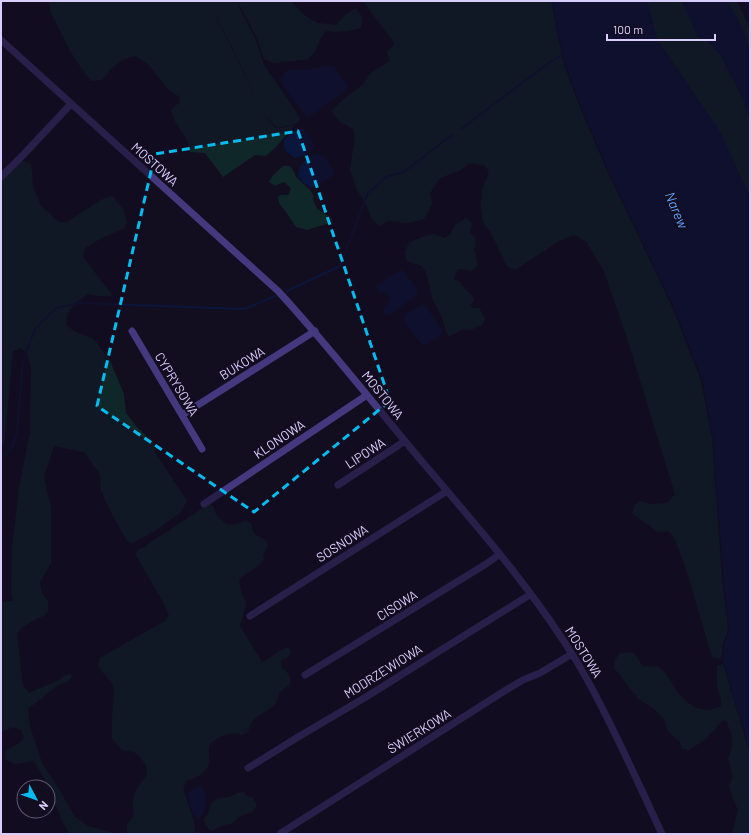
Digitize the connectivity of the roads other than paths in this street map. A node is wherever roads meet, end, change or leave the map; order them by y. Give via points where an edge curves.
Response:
1 (1, 40) edge
2 (71, 104) junction
3 (1, 177) edge
4 (132, 331) dead end
5 (314, 331) junction
6 (368, 395) junction
7 (182, 415) junction
8 (405, 441) junction
9 (202, 449) dead end
10 (338, 485) dead end
11 (447, 491) junction
12 (204, 504) dead end
13 (500, 554) junction
14 (531, 594) junction
15 (250, 616) dead end
16 (572, 654) junction
17 (305, 675) dead end
18 (248, 768) dead end
19 (281, 833) dead end
20 (662, 834) edge

1 - 2 street, MOSTOWA
2 - 3 street
2 - 5 street, MOSTOWA via 278,291
4 - 7 street, CYPRYSOWA
5 - 6 street, MOSTOWA
5 - 7 street, BUKOWA
6 - 8 street, MOSTOWA
6 - 12 street, KLONOWA
7 - 9 street, CYPRYSOWA
8 - 10 street, LIPOWA
8 - 11 street, MOSTOWA
11 - 13 street, MOSTOWA
11 - 15 street, SOSNOWA
13 - 14 street, MOSTOWA
13 - 17 street, CISOWA
14 - 16 street, MOSTOWA
14 - 18 street, MODRZEWIOWA
16 - 19 street, ŚWIERKOWA via 506,690
16 - 20 street, MOSTOWA via 592,688

